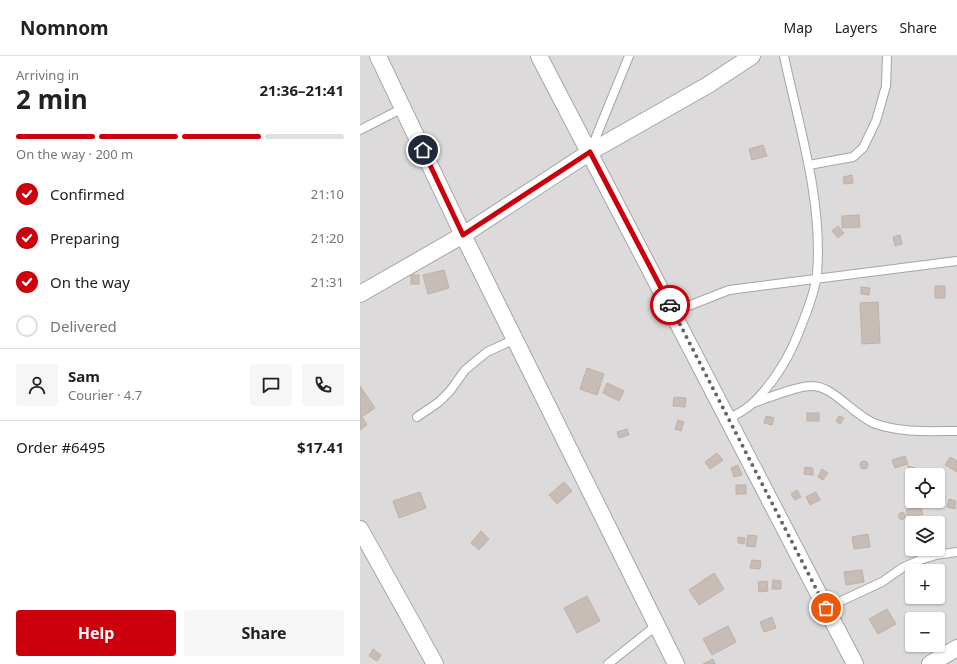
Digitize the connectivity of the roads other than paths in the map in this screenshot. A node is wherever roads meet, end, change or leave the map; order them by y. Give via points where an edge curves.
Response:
1 (378, 56) edge
2 (539, 56) edge
3 (629, 56) edge
4 (752, 56) edge
5 (784, 56) edge
6 (887, 56) edge
7 (403, 108) junction
8 (360, 130) edge
9 (590, 152) junction
10 (809, 165) junction
11 (463, 235) junction
12 (957, 261) edge
13 (816, 278) junction
14 (360, 294) edge
15 (673, 312) junction
16 (514, 339) junction
17 (753, 403) junction
18 (417, 417) dead end
19 (728, 419) junction
20 (957, 431) edge
21 (360, 530) edge
22 (957, 552) edge
23 (826, 608) junction
24 (656, 625) junction
25 (957, 648) edge
26 (435, 664) edge
27 (608, 664) edge
28 (676, 664) edge
29 (855, 664) edge
30 (930, 664) edge

1 - 7 street
2 - 9 street
3 - 9 lane
4 - 9 street via 708,85
5 - 10 lane
6 - 10 lane via 886,86 876,121 863,148 853,157
7 - 8 lane
7 - 11 street
9 - 11 street
9 - 15 street
10 - 13 lane via 817,225
11 - 14 street
11 - 16 street
12 - 13 lane
13 - 15 lane via 730,290
13 - 17 lane via 794,346 781,369
15 - 19 street
16 - 18 lane via 482,356 465,370 439,402
16 - 24 street
17 - 19 lane
17 - 20 lane via 812,386 829,390 850,408 874,423 898,430
19 - 23 street
21 - 26 street
22 - 23 lane via 936,555 902,568 882,582
23 - 29 street
24 - 27 lane
24 - 28 street
25 - 30 street

